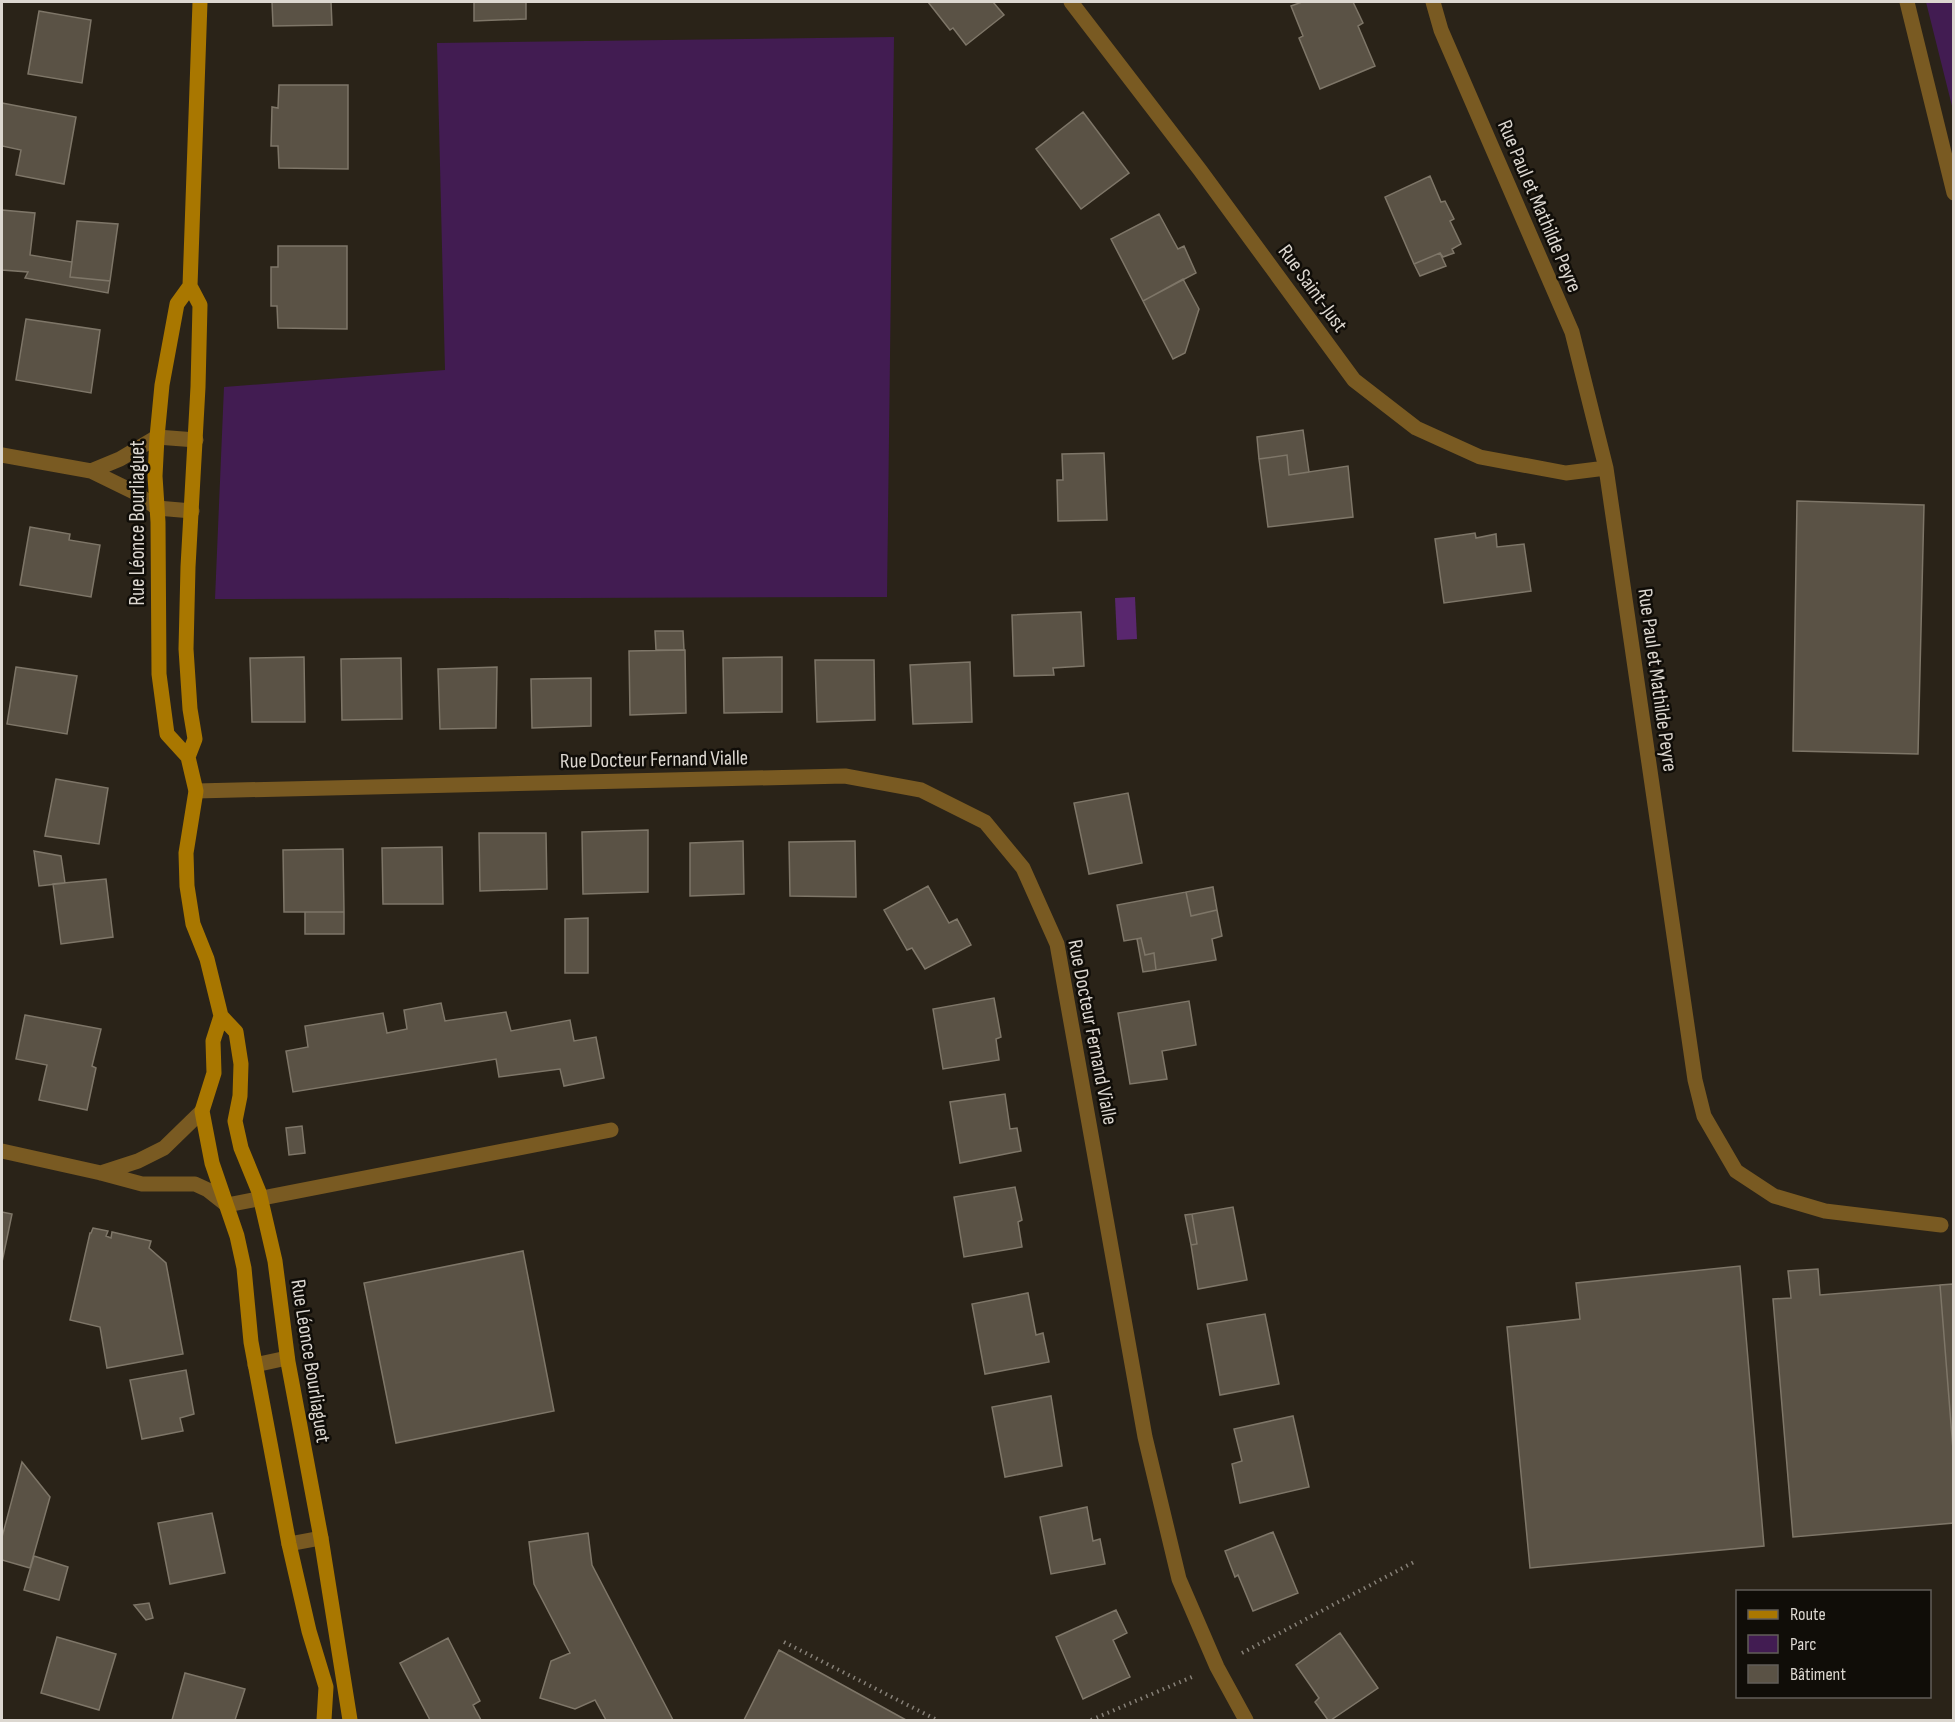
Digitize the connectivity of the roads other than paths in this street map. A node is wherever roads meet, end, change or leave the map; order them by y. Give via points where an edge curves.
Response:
1 (200, 2) edge
2 (1071, 2) edge
3 (1433, 2) edge
4 (1907, 2) edge
5 (1953, 193) edge
6 (190, 286) junction
7 (157, 437) junction
8 (196, 440) junction
9 (2, 455) edge
10 (1606, 468) junction
11 (91, 471) junction
12 (156, 508) junction
13 (192, 511) junction
14 (188, 757) junction
15 (196, 791) junction
16 (221, 1016) junction
17 (202, 1111) junction
18 (612, 1130) dead end
19 (2, 1151) edge
20 (101, 1173) junction
21 (261, 1198) junction
22 (227, 1204) junction
23 (1941, 1225) dead end
24 (287, 1358) junction
25 (255, 1365) junction
26 (321, 1538) junction
27 (289, 1544) junction
28 (324, 1720) edge
29 (350, 1720) edge
30 (1246, 1720) edge

1 - 6 main road, Rue Léonce Bourliaguet
2 - 10 street, Rue Saint-Just via 1354,380 1416,428 1480,457 1566,473
3 - 10 street, Rue Paul et Mathilde Peyre via 1441,30 1572,332
4 - 5 street
6 - 7 main road, Rue Léonce Bourliaguet via 177,304
6 - 8 main road, Rue Léonce Bourliaguet via 200,305
7 - 8 street
7 - 11 street
7 - 12 main road, Rue Léonce Bourliaguet
8 - 13 main road, Rue Léonce Bourliaguet
9 - 11 street
10 - 23 street, Rue Paul et Mathilde Peyre via 1693,1068 1704,1116 1736,1170 1774,1196 1825,1211
11 - 12 street via 136,493
12 - 13 street
12 - 14 main road, Rue Léonce Bourliaguet via 159,674 167,734
13 - 14 main road, Rue Léonce Bourliaguet via 186,650 195,739
14 - 15 main road, Rue Léonce Bourliaguet
15 - 16 main road, Rue Léonce Bourliaguet via 186,853 187,886 193,924 207,959
15 - 30 street, Rue Docteur Fernand Vialle via 845,776 921,790 985,822 1023,868 1057,944 1146,1437 1179,1579 1217,1667
16 - 17 main road, Rue Léonce Bourliaguet via 213,1041 214,1073
16 - 21 main road, Rue Léonce Bourliaguet via 236,1032 241,1064 236,1121 241,1148
17 - 20 street via 164,1148
17 - 22 main road, Rue Léonce Bourliaguet via 212,1163
18 - 21 street
19 - 20 street
20 - 22 street via 142,1184 195,1184
21 - 22 street
21 - 24 main road, Rue Léonce Bourliaguet via 275,1261
22 - 25 main road, Rue Léonce Bourliaguet via 244,1268
24 - 25 street
24 - 26 main road, Rue Léonce Bourliaguet
25 - 27 main road, Rue Léonce Bourliaguet
26 - 27 street
26 - 29 main road, Rue Léonce Bourliaguet
27 - 28 main road, Rue Léonce Bourliaguet via 326,1687

